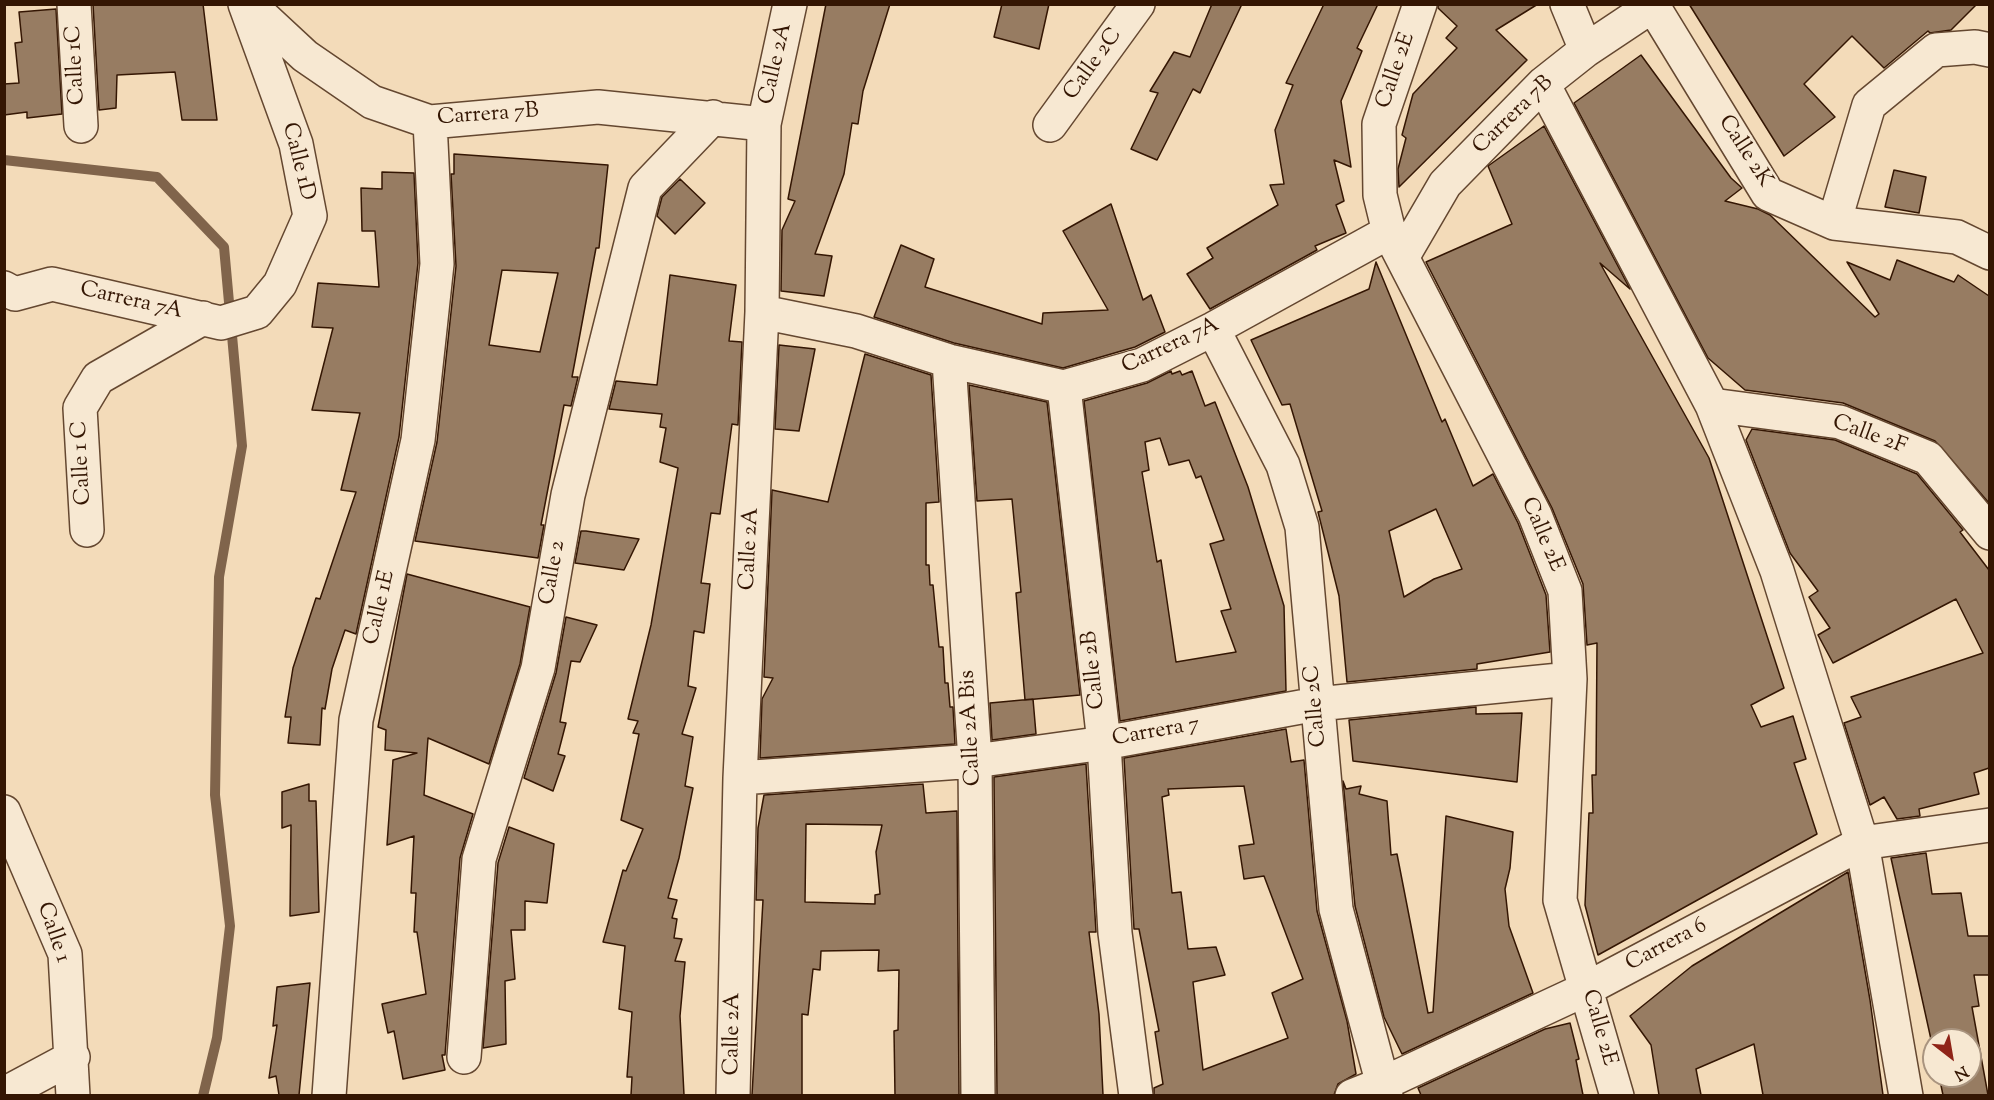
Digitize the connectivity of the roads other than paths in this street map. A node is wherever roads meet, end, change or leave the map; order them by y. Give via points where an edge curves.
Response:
1 (74, 4) edge
2 (244, 4) edge
3 (249, 4) edge
4 (790, 4) edge
5 (1138, 4) edge
6 (1420, 4) edge
7 (1566, 4) edge
8 (1654, 5) edge
9 (1586, 50) junction
10 (1989, 50) edge
11 (1543, 84) junction
12 (713, 117) junction
13 (430, 122) junction
14 (764, 124) junction
15 (1050, 124) dead end
16 (81, 126) dead end
17 (1834, 223) junction
18 (1396, 244) junction
19 (1989, 253) edge
20 (8, 298) edge
21 (258, 312) joint
22 (762, 312) junction
23 (212, 321) junction
24 (1213, 329) junction
25 (949, 361) junction
26 (1064, 387) junction
27 (1712, 405) junction
28 (87, 530) dead end
29 (1989, 533) edge
30 (1570, 680) junction
31 (1317, 704) junction
32 (1104, 742) junction
33 (975, 761) junction
34 (740, 778) junction
35 (4, 812) edge
36 (1989, 825) edge
37 (1862, 843) junction
38 (1586, 989) junction
39 (73, 1057) junction
40 (464, 1057) dead end
41 (1373, 1092) edge
42 (4, 1095) edge
43 (73, 1095) edge
44 (329, 1095) edge
45 (733, 1095) edge
46 (978, 1095) edge
47 (1136, 1095) edge
48 (1617, 1095) edge
49 (1906, 1095) edge

1 - 16 street, Calle 1C
2 - 21 street, Calle 1D via 297,144 309,216 280,284
3 - 13 street, Carrera 7B via 305,57 372,102
4 - 14 street, Calle 2A
5 - 15 street, Calle 2C
6 - 18 street, Calle 2E via 1379,124 1380,195
7 - 9 street
8 - 9 street, Carrera 7B
8 - 17 street, Calle 2K via 1768,194
9 - 11 street, Carrera 7B
10 - 17 street via 1936,50 1869,105
11 - 18 street, Carrera 7B via 1445,184
11 - 27 street
12 - 13 street, Carrera 7B via 598,107
12 - 14 street, Carrera 7B
12 - 40 street, Calle 2 via 645,188 568,495 538,668 479,859
13 - 44 street, Calle 1E via 437,264 418,440 356,720
14 - 22 street, Calle 2A
17 - 19 street, Calle 2K via 1957,237
18 - 24 street, Carrera 7A
18 - 30 street, Calle 2E via 1534,515 1565,591
20 - 23 street, Carrera 7A via 52,284
21 - 23 street, Carrera 7A
22 - 25 street, Carrera 7A via 856,331
22 - 34 street, Calle 2A
23 - 28 street, Calle 1 C via 98,378 80,408
24 - 26 street, Carrera 7A via 1142,365
24 - 31 street, Calle 2C via 1283,465 1302,527
25 - 26 street, Carrera 7A
25 - 33 street, Calle 2A Bis
26 - 32 street, Calle 2B
27 - 29 street, Calle 2F via 1840,422 1928,458
27 - 37 street via 1777,571
30 - 31 street, Carrera 7
30 - 38 street, Calle 2E via 1560,900
31 - 32 street, Carrera 7
31 - 41 street, Calle 2C via 1336,909
32 - 33 street, Carrera 7
32 - 47 street, Calle 2B via 1115,933
33 - 34 street, Carrera 7
33 - 46 street, Calle 2A Bis
34 - 45 street, Calle 2A
35 - 39 street, Calle 1 via 64,954
36 - 37 street, Carrera 6
37 - 38 street, Carrera 6
37 - 49 street
38 - 41 street, Carrera 6
38 - 48 street, Calle 2E
39 - 42 street
39 - 43 street, Calle 1

